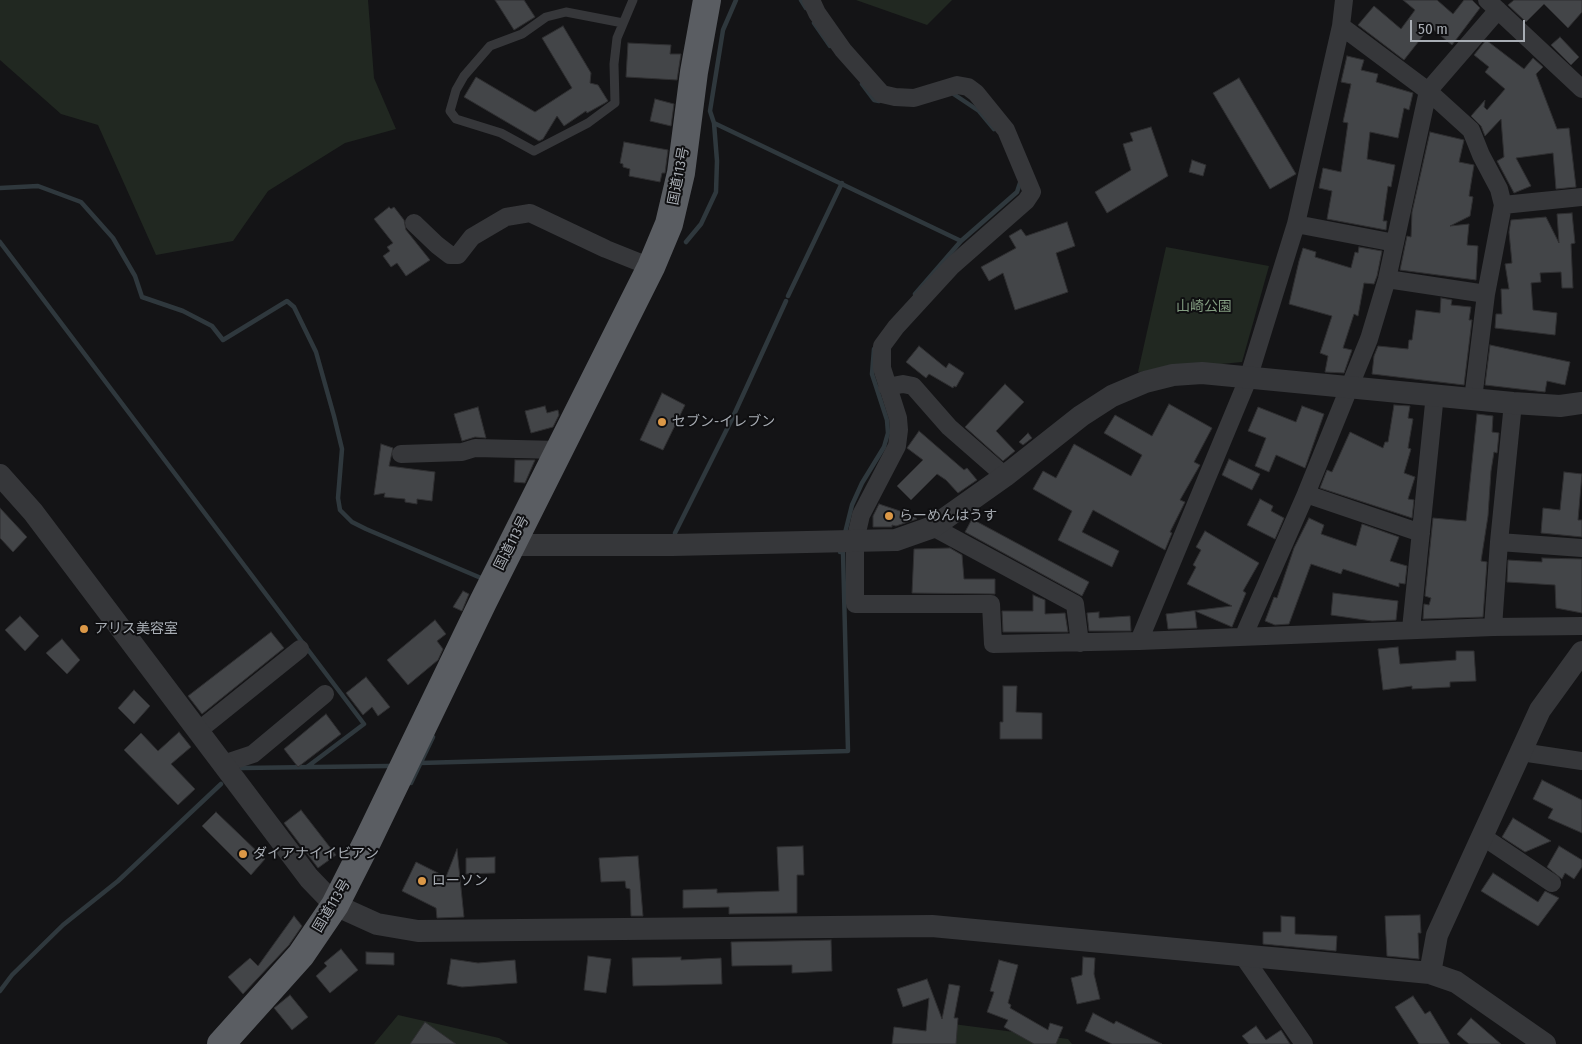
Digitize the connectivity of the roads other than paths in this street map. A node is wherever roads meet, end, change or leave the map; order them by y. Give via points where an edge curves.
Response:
1 (633, 0) edge
2 (707, 0) edge
3 (811, 0) edge
4 (1344, 0) edge
5 (1492, 5) edge
6 (623, 24) junction
7 (1341, 26) junction
8 (1582, 89) edge
9 (1428, 91) junction
10 (1582, 197) edge
11 (1503, 205) junction
12 (414, 223) dead end
13 (1296, 224) junction
14 (1395, 243) junction
15 (651, 267) junction
16 (1387, 279) junction
17 (1486, 294) junction
18 (1248, 379) junction
19 (1352, 386) junction
20 (888, 387) junction
21 (1435, 394) junction
22 (1473, 398) junction
23 (1513, 402) junction
24 (1582, 403) edge
25 (559, 450) junction
26 (401, 454) dead end
27 (0, 475) edge
28 (1005, 476) junction
29 (1306, 494) junction
30 (933, 527) junction
31 (1421, 533) junction
32 (855, 541) junction
33 (1499, 542) junction
34 (512, 545) junction
35 (1582, 548) edge
36 (1582, 626) edge
37 (1493, 627) junction
38 (1411, 630) junction
39 (1244, 635) junction
40 (1139, 641) junction
41 (1080, 643) junction
42 (300, 649) dead end
43 (1582, 652) edge
44 (325, 694) dead end
45 (198, 731) junction
46 (1521, 752) junction
47 (1582, 761) edge
48 (223, 764) junction
49 (1482, 836) junction
50 (1552, 883) dead end
51 (335, 905) junction
52 (1243, 956) junction
53 (1430, 973) junction
54 (1301, 1043) edge
55 (221, 1044) edge
56 (1545, 1044) edge

1 - 6 lane
2 - 15 highway, 国道113号 via 681,173 669,224
3 - 20 street via 843,50 882,94 914,98 956,85 968,87 976,93 1013,142 1032,192 1026,201 952,266 896,327 882,346 882,368
4 - 7 street
5 - 8 street
5 - 9 street
6 - 6 lane via 616,46 614,103 588,123 534,151 501,133 456,119 450,111 464,76 490,46 522,34 546,17 566,12
7 - 9 street
7 - 13 street
9 - 11 street via 1471,130 1499,189
9 - 14 street
10 - 11 street
11 - 17 street
12 - 15 street via 450,255 458,255 472,237 506,217 530,214
13 - 14 street
13 - 18 street
14 - 16 street
15 - 25 highway, 国道113号
16 - 17 street
16 - 19 street
17 - 22 street
18 - 19 street
18 - 28 street via 1202,373 1173,376 1128,389 1081,416
18 - 40 street
19 - 21 street
19 - 29 street
20 - 28 street via 913,386 950,427
20 - 32 street via 898,418 897,446 861,514
21 - 22 street
21 - 31 street
22 - 23 street
23 - 24 street via 1560,406
23 - 33 street
25 - 26 street via 476,448 462,452
25 - 34 highway, 国道113号
27 - 45 street via 33,512
28 - 30 street
29 - 31 street
29 - 39 street
30 - 32 street via 896,540
30 - 41 street via 1075,604
31 - 38 street
32 - 34 street
32 - 41 street via 855,604 991,604 993,644
33 - 35 street
33 - 37 street
34 - 51 highway, 国道113号
36 - 37 street
37 - 38 street
38 - 39 street
39 - 40 street
40 - 41 street
42 - 45 street
43 - 46 street via 1540,710
44 - 48 street via 253,754
45 - 48 street
46 - 47 street
46 - 49 street
48 - 51 street via 309,878
49 - 50 street
49 - 53 street via 1437,935
51 - 52 street via 377,924 418,931 932,926
51 - 55 highway, 国道113号 via 301,954
52 - 53 street
52 - 54 street
53 - 56 street via 1456,982

